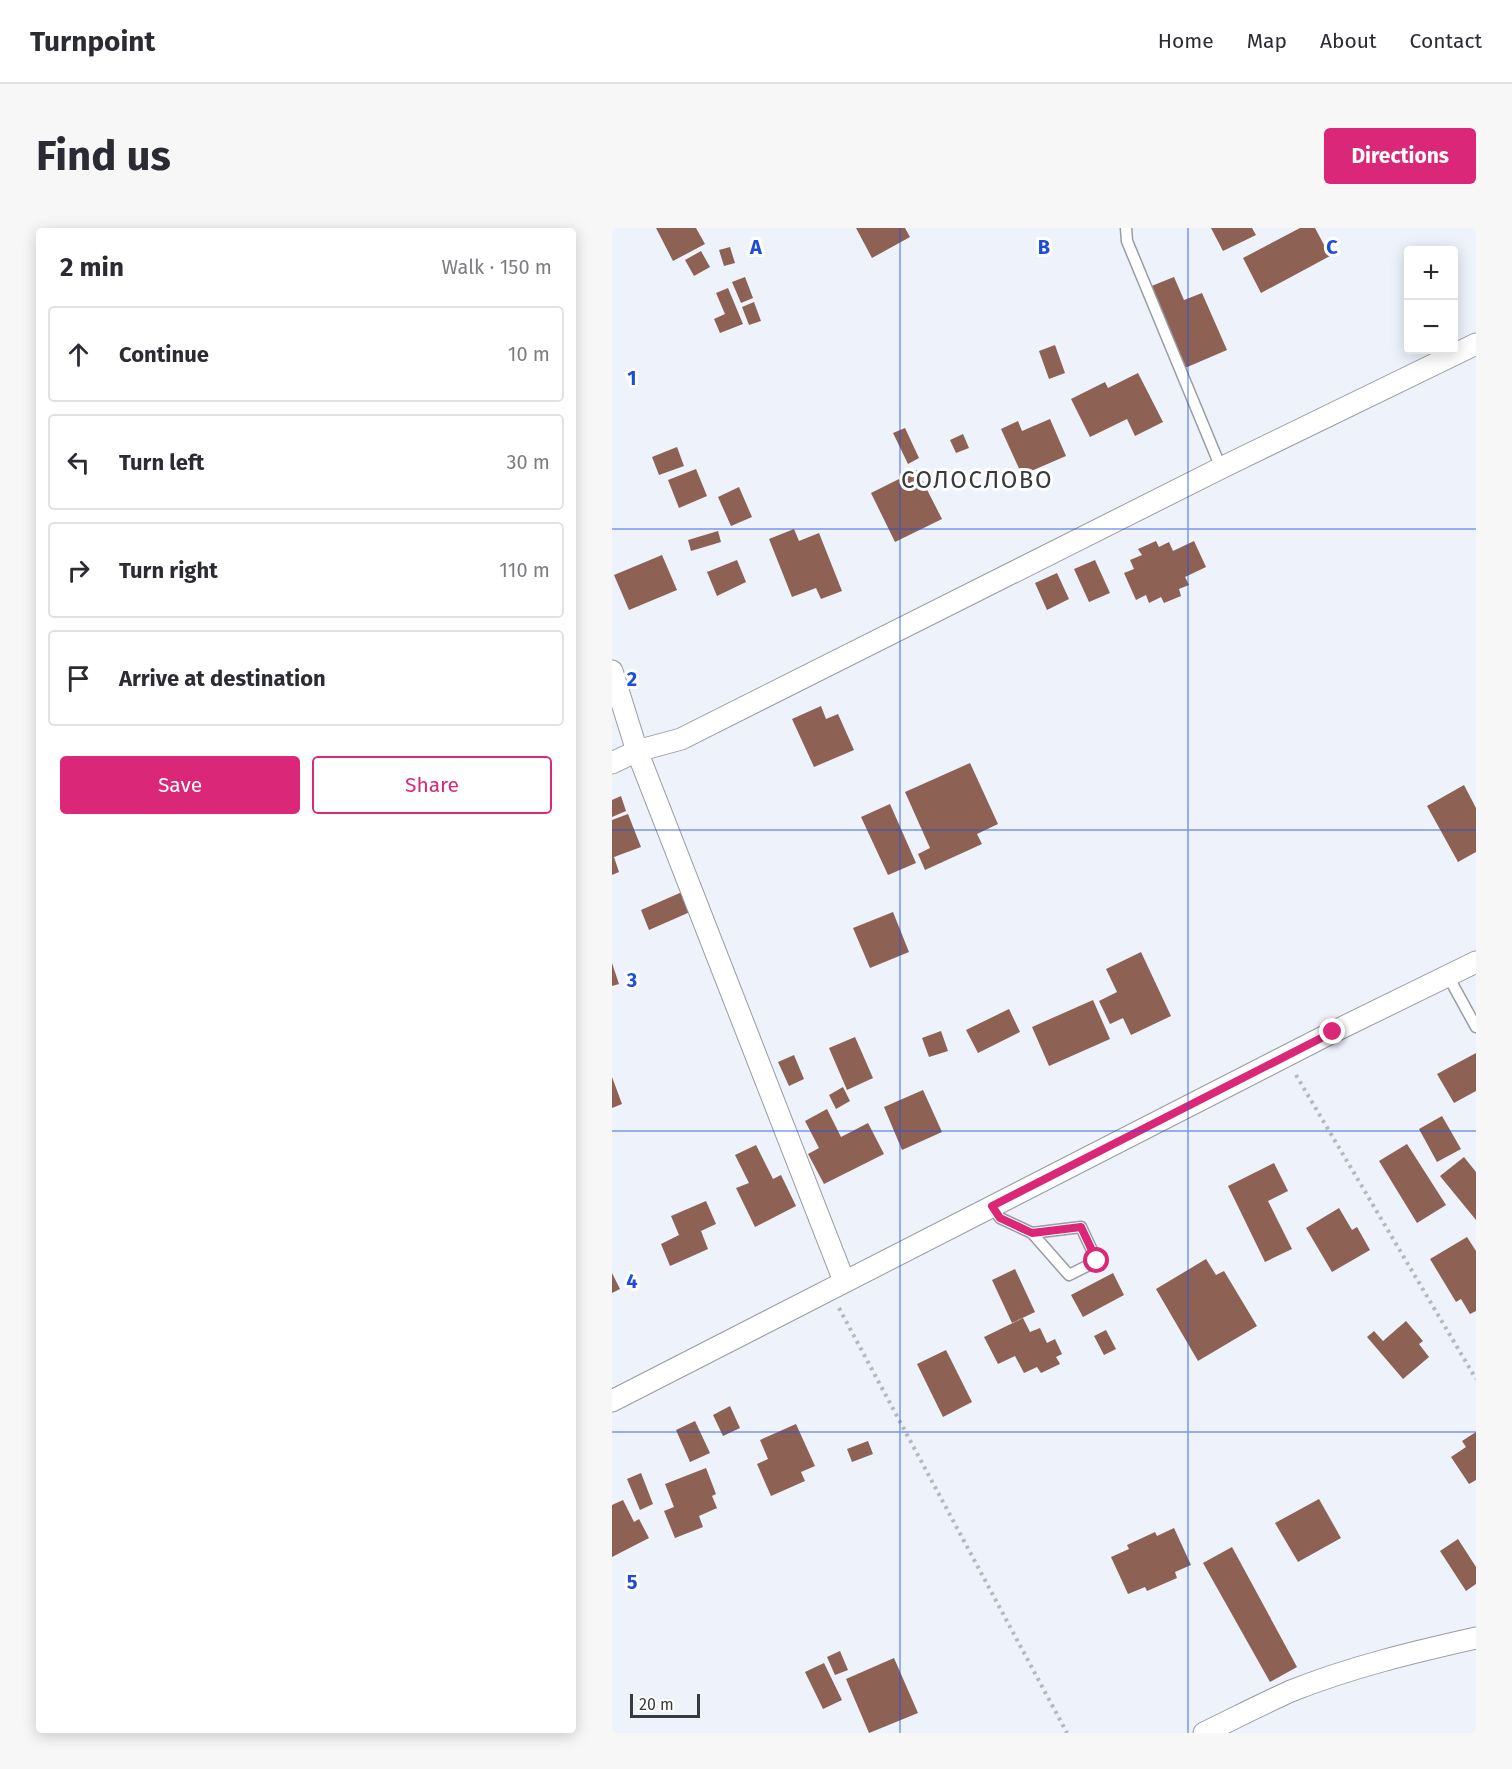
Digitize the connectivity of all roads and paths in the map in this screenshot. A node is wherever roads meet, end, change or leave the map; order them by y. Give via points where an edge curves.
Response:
1 (1126, 228) edge
2 (1476, 344) edge
3 (1221, 468) junction
4 (612, 672) edge
5 (637, 751) junction
6 (612, 763) edge
7 (1476, 962) edge
8 (1448, 976) junction
9 (1476, 1027) edge
10 (1285, 1056) junction
11 (992, 1206) junction
12 (1032, 1233) junction
13 (837, 1285) junction
14 (1476, 1379) edge
15 (612, 1401) edge
16 (1476, 1638) edge
17 (1067, 1733) edge
18 (1204, 1733) edge

1 - 3 lane via 1127,241
2 - 3 street
3 - 5 street via 681,739
4 - 5 street
5 - 6 street
5 - 13 street
7 - 8 street
8 - 9 lane
8 - 10 street
10 - 11 street
10 - 14 path
11 - 12 lane via 1000,1218
11 - 13 street
12 - 12 lane via 1081,1227 1097,1261 1069,1275
13 - 15 street
13 - 17 path
16 - 18 street via 1339,1674 1290,1692

